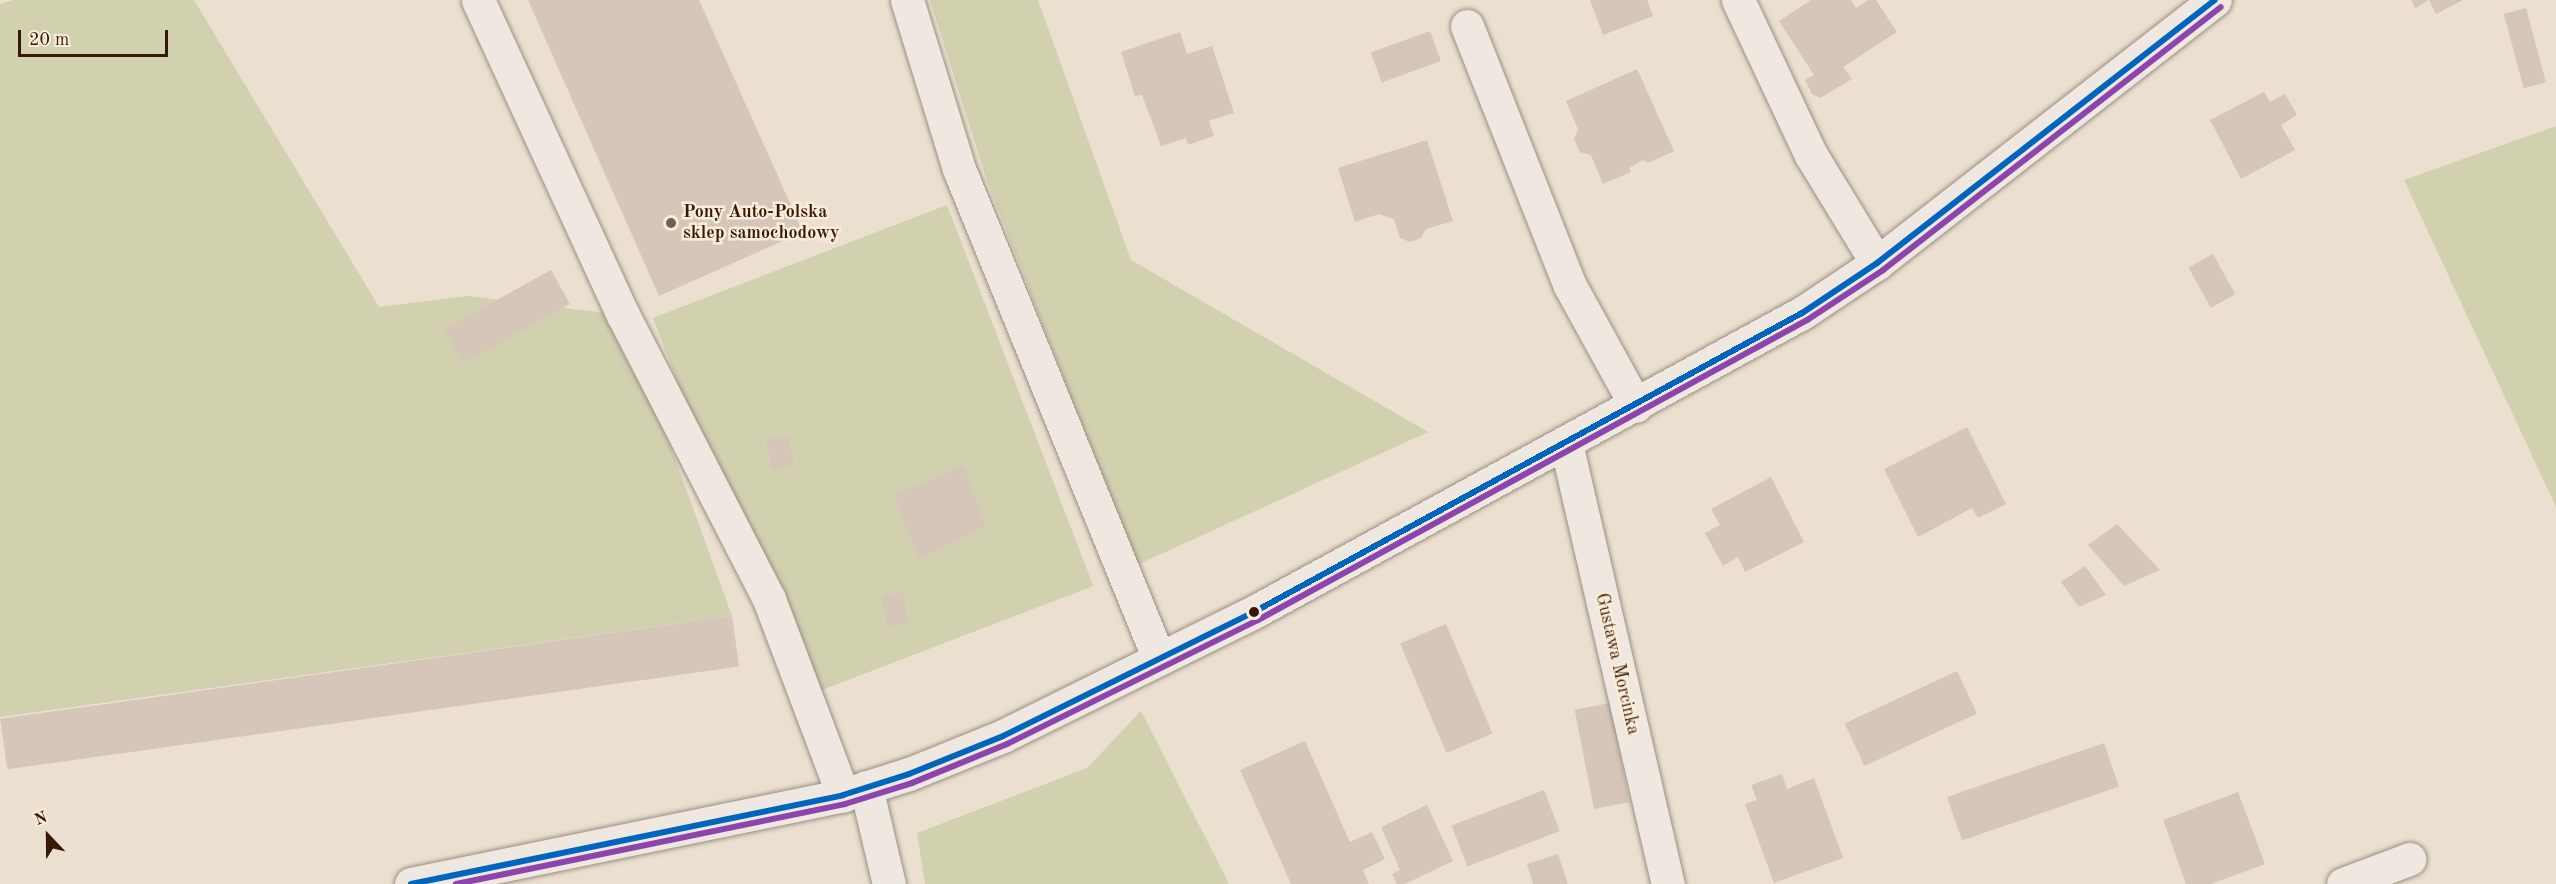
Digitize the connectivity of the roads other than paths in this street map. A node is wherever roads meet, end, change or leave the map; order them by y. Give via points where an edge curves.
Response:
1 (478, 0) edge
2 (907, 0) edge
3 (1738, 0) edge
4 (2215, 0) edge
5 (1467, 26) dead end
6 (1877, 263) junction
7 (1636, 406) junction
8 (1566, 443) junction
9 (1158, 659) junction
10 (855, 791) junction
11 (2409, 859) dead end
12 (411, 884) edge
13 (889, 884) edge
14 (1668, 884) edge
15 (2343, 884) edge

1 - 10 street via 623,315 769,599
2 - 9 street via 959,169
3 - 6 street via 1811,155
4 - 6 street
5 - 7 street via 1569,284
6 - 7 street via 1802,313
7 - 8 street
8 - 9 street
8 - 14 street, Gustawa Morcinka
9 - 10 street via 1004,736
10 - 12 street
10 - 13 street
11 - 15 street

